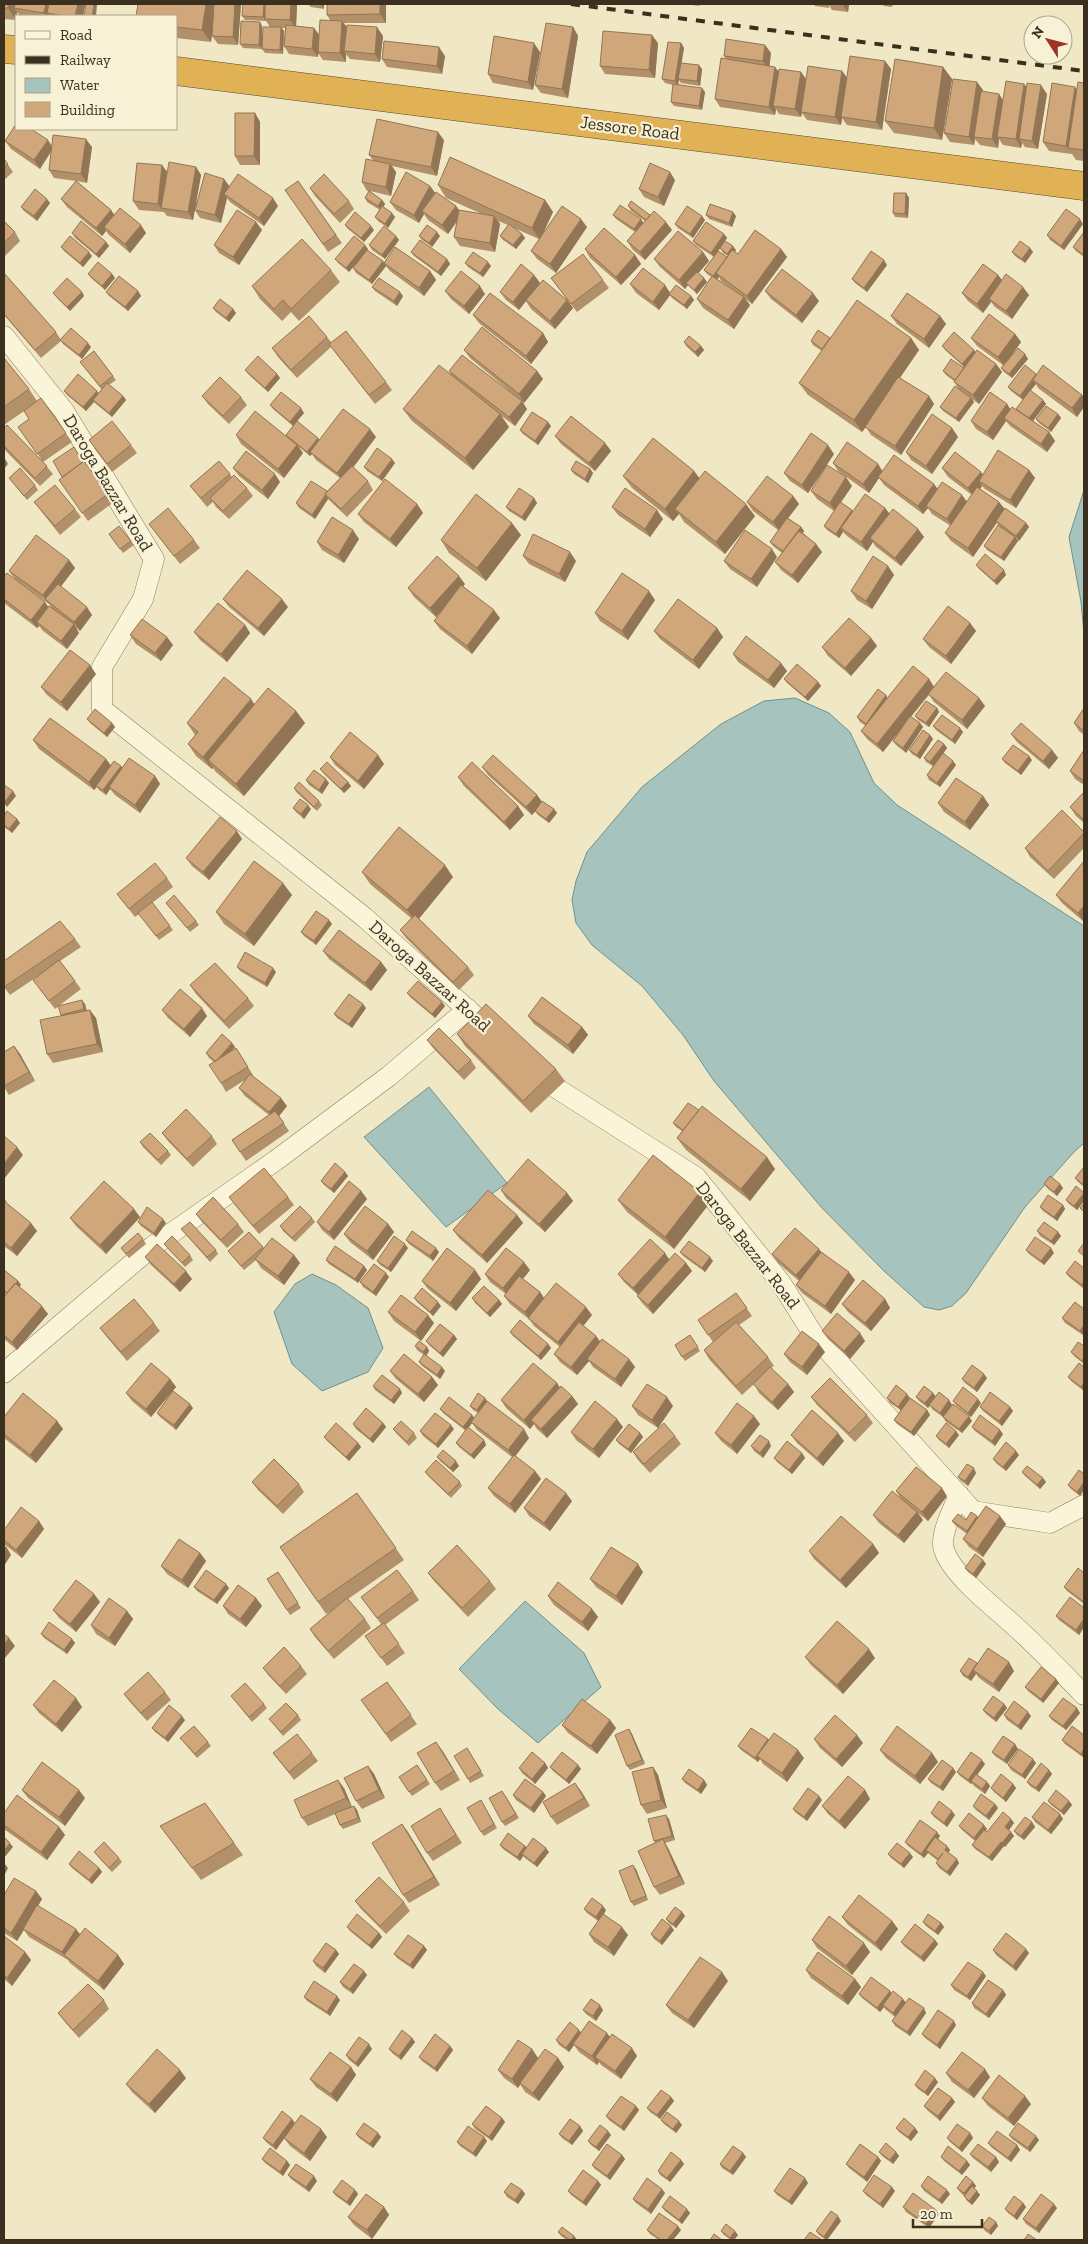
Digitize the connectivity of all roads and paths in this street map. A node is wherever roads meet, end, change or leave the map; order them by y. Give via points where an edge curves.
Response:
1 (178, 71) edge
2 (1084, 186) edge
3 (4, 336) edge
4 (468, 1010) junction
5 (4, 1372) edge
6 (959, 1495) junction
7 (1084, 1504) edge
8 (1084, 1695) edge

1 - 2 highway, Jessore Road
3 - 4 street, Daroga Bazzar Road via 64,411 154,559 143,599 102,667 102,709 364,917
4 - 5 street via 389,1076 153,1246
4 - 6 street, Daroga Bazzar Road via 553,1086 696,1177 781,1283 814,1334
6 - 7 street, Daroga Bazzar Road via 973,1511 1050,1523
6 - 8 street via 946,1527 943,1548 950,1562

